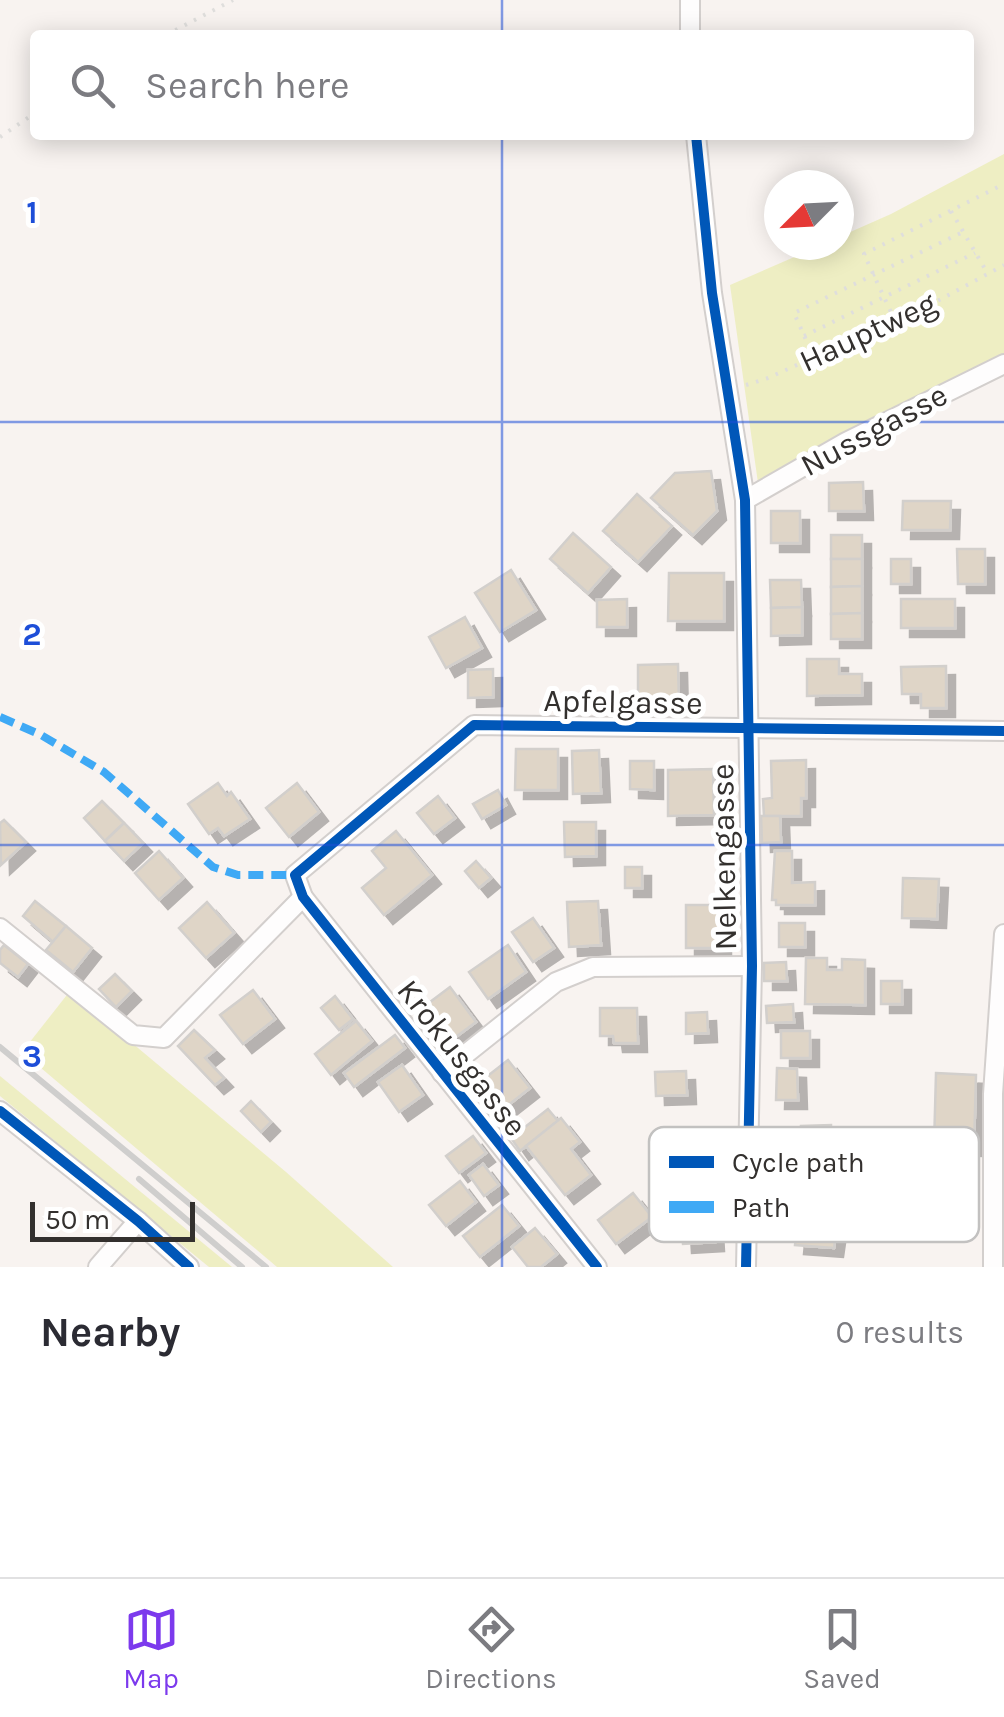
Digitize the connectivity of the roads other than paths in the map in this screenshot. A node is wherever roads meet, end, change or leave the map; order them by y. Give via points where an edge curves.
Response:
1 (690, 0) edge
2 (690, 30) edge
3 (697, 140) edge
4 (1004, 364) edge
5 (745, 500) junction
6 (747, 729) junction
7 (1004, 731) edge
8 (296, 875) joint
9 (303, 897) junction
10 (0, 928) edge
11 (1004, 934) edge
12 (752, 966) junction
13 (1003, 966) edge
14 (442, 1073) junction
15 (0, 1112) edge
16 (749, 1127) edge
17 (999, 1204) edge
18 (138, 1221) junction
19 (746, 1242) edge
20 (98, 1267) edge
21 (188, 1267) edge
22 (597, 1267) edge
23 (746, 1267) edge
24 (993, 1267) edge

1 - 2 street
3 - 5 street, Nelkengasse
4 - 5 street, Nussgasse
5 - 6 street, Nelkengasse
6 - 7 street, Apfelgasse
6 - 8 street, Apfelgasse via 474,725
6 - 12 street, Nelkengasse
8 - 9 street, Krokusgasse
9 - 10 street via 164,1038 132,1034
9 - 14 street, Krokusgasse
11 - 13 street
12 - 14 street via 594,967 556,982
12 - 16 street, Nelkengasse
13 - 17 street via 993,1094
14 - 22 street, Krokusgasse
15 - 18 street
17 - 24 street
18 - 20 street
18 - 21 street
19 - 23 street, Nelkengasse

